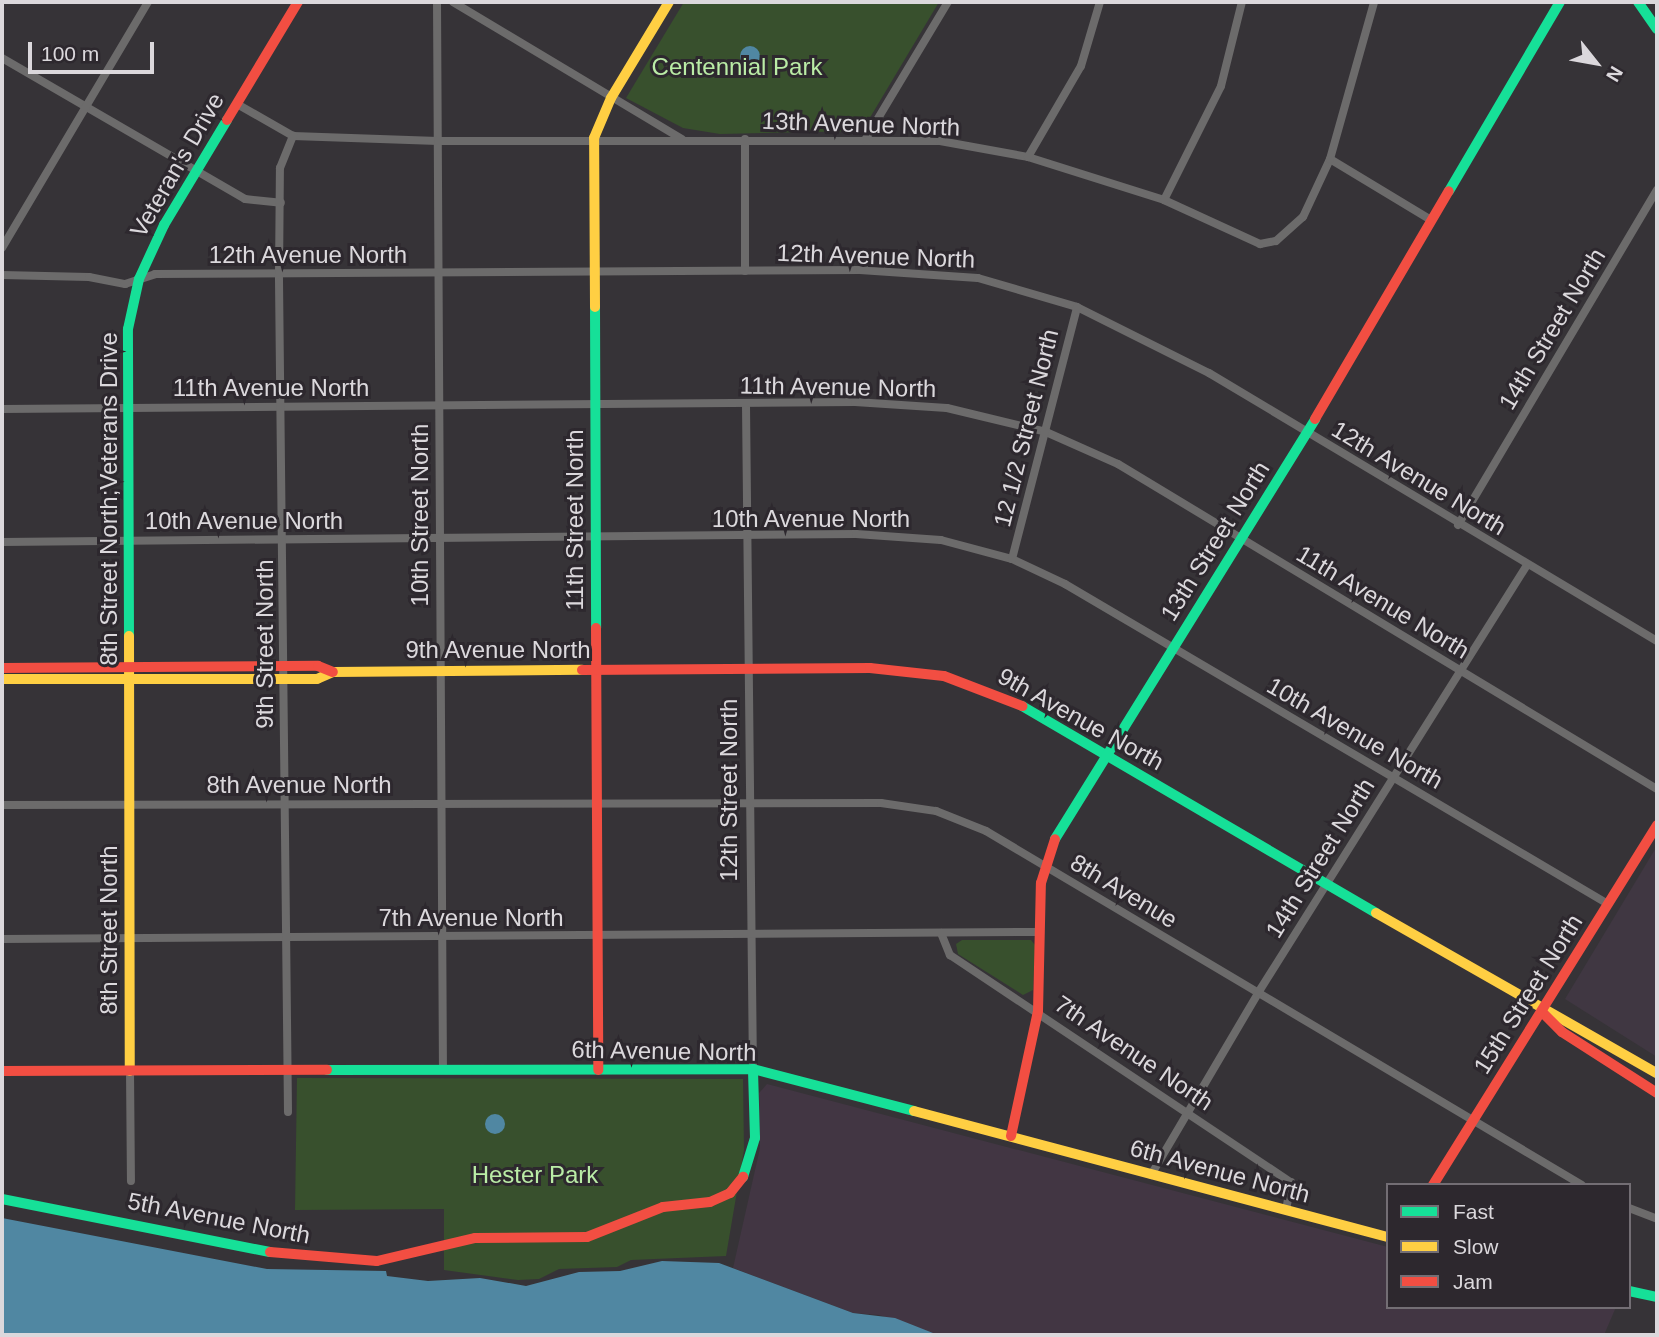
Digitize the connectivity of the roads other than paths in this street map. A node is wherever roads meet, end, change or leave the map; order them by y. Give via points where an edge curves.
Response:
1 (148, 2) edge
2 (298, 2) edge
3 (437, 2) edge
4 (453, 2) edge
5 (669, 2) edge
6 (948, 2) edge
7 (1100, 2) edge
8 (1242, 2) edge
9 (1374, 2) edge
10 (1638, 2) edge
11 (1556, 3) edge
12 (1657, 29) edge
13 (2, 58) edge
14 (611, 98) junction
15 (237, 104) junction
16 (84, 107) junction
17 (293, 136) junction
18 (594, 138) junction
19 (682, 139) junction
20 (745, 139) junction
21 (866, 140) junction
22 (438, 141) junction
23 (1028, 157) junction
24 (1330, 159) junction
25 (197, 172) junction
26 (1657, 190) edge
27 (1164, 200) junction
28 (281, 203) junction
29 (1432, 220) junction
30 (2, 248) edge
31 (745, 271) junction
32 (595, 272) junction
33 (437, 274) junction
34 (2, 275) edge
35 (279, 275) junction
36 (139, 279) junction
37 (1077, 307) junction
38 (746, 404) junction
39 (596, 405) junction
40 (280, 407) junction
41 (439, 407) junction
42 (130, 408) junction
43 (2, 409) edge
44 (1046, 432) junction
45 (1307, 433) junction
46 (1458, 525) junction
47 (596, 538) junction
48 (750, 538) junction
49 (440, 539) junction
50 (1242, 539) junction
51 (284, 540) junction
52 (130, 541) junction
53 (2, 542) edge
54 (1012, 559) junction
55 (1527, 565) junction
56 (1657, 641) edge
57 (1171, 649) junction
58 (2, 668) edge
59 (751, 669) junction
60 (596, 670) junction
61 (437, 671) junction
62 (1461, 671) junction
63 (283, 672) junction
64 (130, 673) junction
65 (2, 679) edge
66 (1105, 754) junction
67 (1394, 777) junction
68 (1657, 789) edge
69 (751, 803) junction
70 (285, 804) junction
71 (440, 804) junction
72 (596, 804) junction
73 (2, 805) edge
74 (130, 805) junction
75 (1657, 825) edge
76 (1044, 865) junction
77 (1326, 885) junction
78 (1608, 904) junction
79 (1040, 932) junction
80 (941, 933) junction
81 (749, 935) junction
82 (441, 937) junction
83 (598, 937) junction
84 (284, 938) junction
85 (2, 939) edge
86 (130, 939) junction
87 (1258, 993) junction
88 (1038, 1011) junction
89 (1541, 1011) junction
90 (753, 1069) junction
91 (286, 1070) junction
92 (443, 1070) junction
93 (598, 1070) junction
94 (2, 1071) edge
95 (130, 1071) junction
96 (1657, 1073) edge
97 (1657, 1093) edge
98 (288, 1112) dead end
99 (1187, 1113) junction
100 (1474, 1119) junction
101 (1012, 1136) junction
102 (745, 1174) joint
103 (1152, 1175) junction
104 (131, 1181) dead end
105 (1434, 1183) edge
106 (1579, 1183) edge
107 (2, 1199) edge
108 (1631, 1209) edge
109 (1286, 1210) junction
110 (1657, 1219) edge
111 (1386, 1236) edge
112 (1631, 1292) edge
113 (1657, 1297) edge

1 - 16 street
2 - 15 street, Veteran's Drive
3 - 22 street, 10th Street North
4 - 14 street
5 - 14 street
6 - 21 street
7 - 23 street via 1081,66
8 - 27 street via 1221,86
9 - 24 street, 13th Avenue North
10 - 12 street
11 - 29 street, 13th Street North
13 - 16 street
14 - 18 street
14 - 19 street
15 - 17 street
15 - 25 street, Veteran's Drive
16 - 25 street
16 - 30 street
17 - 22 street, 13th Avenue North
17 - 28 street, 9th Street North via 280,168
18 - 19 street, 13th Avenue North
18 - 22 street, 13th Avenue North
18 - 32 street, 11th Street North
19 - 20 street, 13th Avenue North
20 - 21 street, 13th Avenue North
20 - 31 street
21 - 23 street, 13th Avenue North via 940,141
22 - 33 street, 10th Street North
23 - 27 street, 13th Avenue North
24 - 27 street, 13th Avenue North via 1303,217 1276,241 1245,241
24 - 29 street
25 - 28 street via 244,199
25 - 36 street, Veteran's Drive
26 - 46 street, 14th Street North
28 - 35 street, 9th Street North
29 - 45 street, 13th Street North
31 - 32 street, 12th Avenue North
31 - 37 street, 12th Avenue North via 860,270 978,278
32 - 33 street, 12th Avenue North
32 - 39 street, 11th Street North
33 - 35 street, 12th Avenue North
33 - 41 street, 10th Street North
34 - 36 street, 12th Avenue North via 89,276 125,284
35 - 36 street, 12th Avenue North via 155,274
35 - 40 street, 9th Street North
36 - 42 street, 8th Street North;Veterans Drive via 128,329
37 - 44 street, 12 1/2 Street North
37 - 45 street, 12th Avenue North via 1209,373
38 - 39 street, 11th Avenue North
38 - 44 street, 11th Avenue North via 855,402 947,408
38 - 48 street, 12th Street North
39 - 41 street, 11th Avenue North
39 - 47 street, 11th Street North
40 - 41 street, 11th Avenue North
40 - 42 street, 11th Avenue North
40 - 51 street, 9th Street North
41 - 49 street, 10th Street North
42 - 43 street, 11th Avenue North
42 - 52 street, 8th Street North;Veterans Drive
44 - 50 street, 11th Avenue North via 1118,464
44 - 54 street, 12 1/2 Street North
45 - 46 street, 12th Avenue North
45 - 50 street, 13th Street North
46 - 55 street, 12th Avenue North
47 - 48 street, 10th Avenue North
47 - 49 street, 10th Avenue North
47 - 60 street, 11th Street North
48 - 54 street, 10th Avenue North via 856,534 941,540
48 - 59 street, 12th Street North
49 - 51 street, 10th Avenue North
49 - 61 street, 10th Street North
50 - 57 street, 13th Street North
50 - 62 street, 11th Avenue North
51 - 52 street, 10th Avenue North
51 - 63 street, 9th Street North
52 - 53 street, 10th Avenue North
52 - 64 street, 8th Street North;Veterans Drive
54 - 57 street, 10th Avenue North via 1065,584
55 - 56 street, 12th Avenue North
55 - 62 street, 14th Street North
57 - 66 street, 13th Street North
57 - 67 street, 10th Avenue North
58 - 64 street, 9th Avenue North
59 - 60 street, 9th Avenue North
59 - 66 street, 9th Avenue North via 870,668 944,676 1005,697
59 - 69 street, 12th Street North
60 - 61 street, 9th Avenue North
60 - 72 street, 11th Street North
61 - 63 street, 9th Avenue North via 332,672 317,679
61 - 71 street, 10th Street North
62 - 67 street, 14th Street North
62 - 68 street, 11th Avenue North
63 - 64 street, 9th Avenue North
63 - 70 street, 9th Street North
64 - 65 street, 9th Avenue North
64 - 74 street, 8th Street North
66 - 76 street, 13th Street North via 1056,835
66 - 77 street, 9th Avenue North
67 - 77 street, 14th Street North
67 - 78 street, 10th Avenue North
69 - 72 street, 8th Avenue
69 - 76 street, 8th Avenue via 881,803 936,811 986,831
69 - 81 street, 12th Street North
70 - 71 street, 8th Avenue North
70 - 74 street, 8th Avenue North
70 - 84 street, 9th Street North
71 - 72 street, 8th Avenue North
71 - 82 street, 10th Street North
72 - 83 street, 11th Street North
73 - 74 street, 8th Avenue North
74 - 86 street, 8th Street North
75 - 78 street, 15th Street North
76 - 79 street, 13th Street North
76 - 87 street, 8th Avenue
77 - 87 street, 14th Street North
77 - 89 street, 9th Avenue North
78 - 89 street, 15th Street North
79 - 80 street, 7th Avenue North
79 - 88 street, 13th Street North
80 - 81 street, 7th Avenue North
80 - 88 street, 7th Avenue North via 950,955
81 - 83 street, 7th Avenue North
81 - 90 street, 12th Street North
82 - 83 street, 7th Avenue North
82 - 84 street, 7th Avenue North
82 - 92 street, 10th Street North
83 - 93 street, 11th Street North
84 - 86 street, 7th Avenue North
84 - 91 street, 9th Street North
85 - 86 street, 7th Avenue North
86 - 95 street, 8th Street North
87 - 99 street, 14th Street North
87 - 100 street, 8th Avenue
88 - 99 street, 7th Avenue North
88 - 101 street, 13th Street North
89 - 96 street, 9th Avenue North via 1568,1020
89 - 97 street, 9th Avenue North via 1562,1032
89 - 100 street, 15th Street North
90 - 93 street, 6th Avenue North
90 - 101 street, 6th Avenue North
90 - 102 street, 12th Street North via 755,1138
91 - 92 street, 6th Avenue North
91 - 95 street, 6th Avenue North
91 - 98 street, 9th Street North
92 - 93 street, 6th Avenue North
94 - 95 street, 6th Avenue North
95 - 104 street, 8th Street North
99 - 103 street, 14th Street North
99 - 109 street, 7th Avenue North via 1291,1182
100 - 105 street, 15th Street North
100 - 106 street, 8th Avenue
101 - 103 street, 6th Avenue North
102 - 107 street, 5th Avenue North via 730,1193 710,1202 663,1207 587,1237 475,1238 377,1261 298,1258
103 - 109 street, 6th Avenue North
108 - 110 street
109 - 111 street, 6th Avenue North
112 - 113 street

